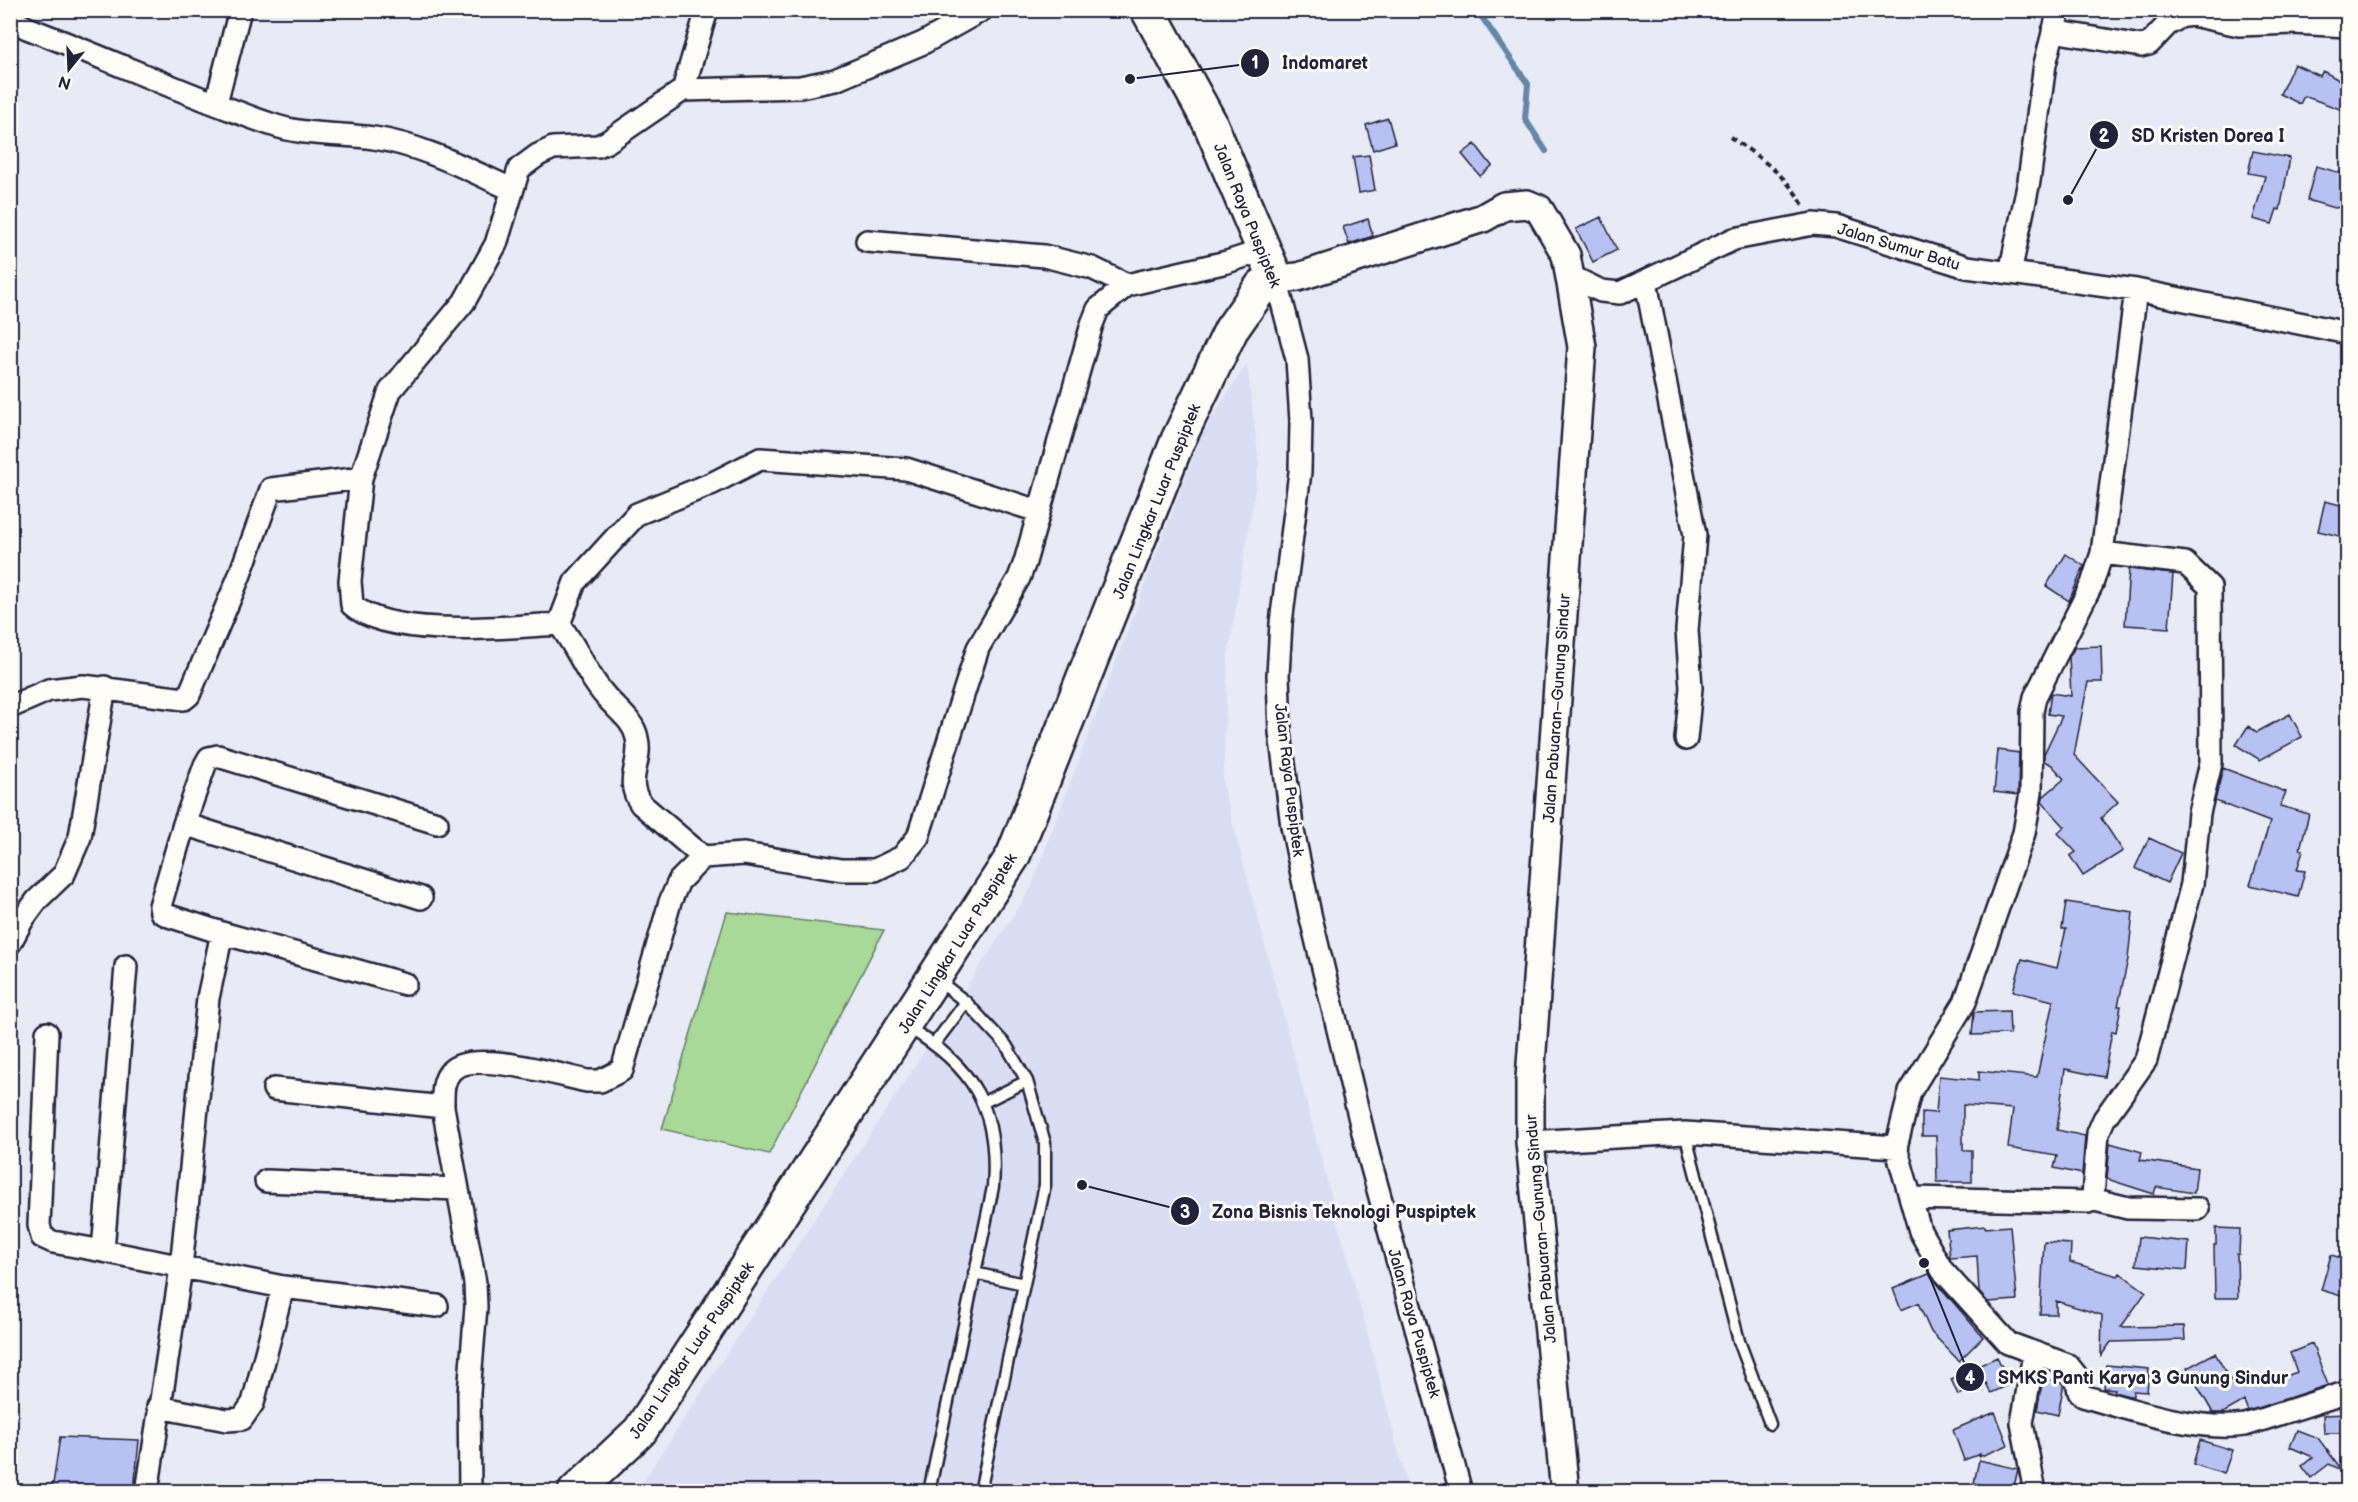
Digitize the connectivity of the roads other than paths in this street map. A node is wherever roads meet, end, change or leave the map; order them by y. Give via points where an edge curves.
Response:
1 (240, 10) edge
2 (707, 10) edge
3 (982, 10) edge
4 (1148, 10) edge
5 (10, 19) edge
6 (2056, 21) edge
7 (2348, 26) edge
8 (683, 90) junction
9 (216, 103) junction
10 (511, 189) junction
11 (867, 241) dead end
12 (1270, 265) junction
13 (2010, 273) junction
14 (1570, 276) junction
15 (1647, 282) junction
16 (1127, 285) junction
17 (2136, 290) junction
18 (2348, 333) edge
19 (361, 478) junction
20 (1038, 511) junction
21 (2102, 553) junction
22 (559, 624) junction
23 (105, 687) junction
24 (10, 707) edge
25 (1686, 739) dead end
26 (437, 823) dead end
27 (184, 824) junction
28 (703, 857) junction
29 (421, 898) dead end
30 (222, 933) junction
31 (10, 943) edge
32 (126, 966) dead end
33 (936, 979) junction
34 (405, 984) dead end
35 (966, 1002) junction
36 (905, 1026) junction
37 (47, 1033) dead end
38 (935, 1044) junction
39 (1027, 1081) junction
40 (274, 1089) dead end
41 (984, 1102) junction
42 (443, 1107) junction
43 (1685, 1133) junction
44 (1530, 1143) junction
45 (1896, 1147) junction
46 (266, 1181) dead end
47 (456, 1189) junction
48 (1912, 1198) junction
49 (2091, 1199) junction
50 (2198, 1209) dead end
51 (103, 1251) junction
52 (182, 1268) junction
53 (974, 1274) junction
54 (1024, 1284) junction
55 (283, 1287) junction
56 (437, 1306) dead end
57 (2034, 1354) junction
58 (2348, 1392) edge
59 (158, 1407) junction
60 (1770, 1424) dead end
61 (147, 1491) edge
62 (470, 1491) edge
63 (575, 1491) edge
64 (929, 1491) edge
65 (980, 1491) edge
66 (1461, 1491) edge
67 (1565, 1491) edge
68 (2035, 1491) edge

1 - 9 street
2 - 8 street
3 - 8 street via 923,43 835,80 801,87
4 - 12 main road, Jalan Raya Puspiptek via 1210,123
5 - 9 street
6 - 7 street via 2141,46 2150,44 2180,17 2192,15 2239,25
6 - 13 street via 2045,64 2029,181
8 - 10 street via 607,142 553,148 538,155 519,169
9 - 10 street via 272,125 375,138 433,154
10 - 19 street via 496,244 464,302 390,391
11 - 16 street via 1044,256 1092,268
12 - 14 street, Jalan Pabuaran–Gunung Sindur via 1298,278 1520,203 1539,209 1566,255
12 - 16 street via 1227,262
12 - 33 main road, Jalan Lingkar Luar Puspiptek via 1262,286 1231,330 1178,440 1013,856
12 - 66 street, Jalan Raya Puspiptek via 1297,359 1301,421 1300,472 1278,675 1280,732 1292,826 1369,1157
13 - 15 street, Jalan Sumur Batu via 1940,260 1836,226 1813,224 1734,239
13 - 17 street, Jalan Sumur Batu
14 - 15 street, Jalan Sumur Batu via 1614,294
14 - 44 street, Jalan Pabuaran–Gunung Sindur via 1582,347 1530,1079
15 - 25 street via 1695,536 1687,630 1691,688
16 - 20 street via 1103,304 1092,324
17 - 18 street, Jalan Sumur Batu
17 - 21 street
19 - 22 street via 349,599 355,608 381,619 423,628
19 - 23 street via 271,489 189,695 184,699
20 - 22 street via 906,469 760,459 637,514 575,582
20 - 28 street via 1018,578 978,648 913,845 894,862 875,870 842,870 744,854
21 - 45 street via 2092,584 2035,697 2031,793 2024,833 1965,1002 1910,1092
21 - 49 street via 2185,563 2210,587 2211,763 2199,813 2192,884 2146,1060 2098,1133
22 - 28 street via 608,699 632,726 638,748 632,780 634,794
23 - 24 street via 49,690
23 - 31 street via 75,852 64,874 36,900
26 - 27 street via 218,756 208,758
27 - 29 street
27 - 30 street via 161,912
28 - 42 street via 679,881 670,902 622,1070 600,1081 587,1081 480,1062 466,1064 457,1066 446,1079
30 - 34 street
30 - 52 street via 208,998
32 - 51 street
33 - 35 lane
33 - 36 main road, Jalan Lingkar Luar Puspiptek
35 - 38 lane
35 - 39 lane via 1006,1045
36 - 38 lane
36 - 63 main road, Jalan Lingkar Luar Puspiptek via 640,1431
37 - 51 street via 39,1225 42,1237
38 - 41 lane
39 - 41 lane
39 - 54 lane via 1045,1143 1045,1185
40 - 42 street
41 - 53 lane via 995,1155 993,1187
42 - 47 street
43 - 44 street
43 - 45 street
43 - 60 lane via 1736,1330
44 - 67 street, Jalan Pabuaran–Gunung Sindur
45 - 48 street
46 - 47 street
47 - 62 street via 475,1282 469,1393
48 - 49 street via 2083,1203
48 - 57 street via 1920,1231 1942,1270 2001,1337
49 - 50 street via 2128,1208
51 - 52 street
52 - 55 street
52 - 59 street
53 - 54 lane
53 - 64 lane
54 - 65 lane
55 - 56 street
55 - 59 street via 253,1403 242,1419 227,1420
57 - 58 street via 2068,1365 2083,1396 2205,1425 2245,1425
57 - 68 street via 2022,1423
59 - 61 street

